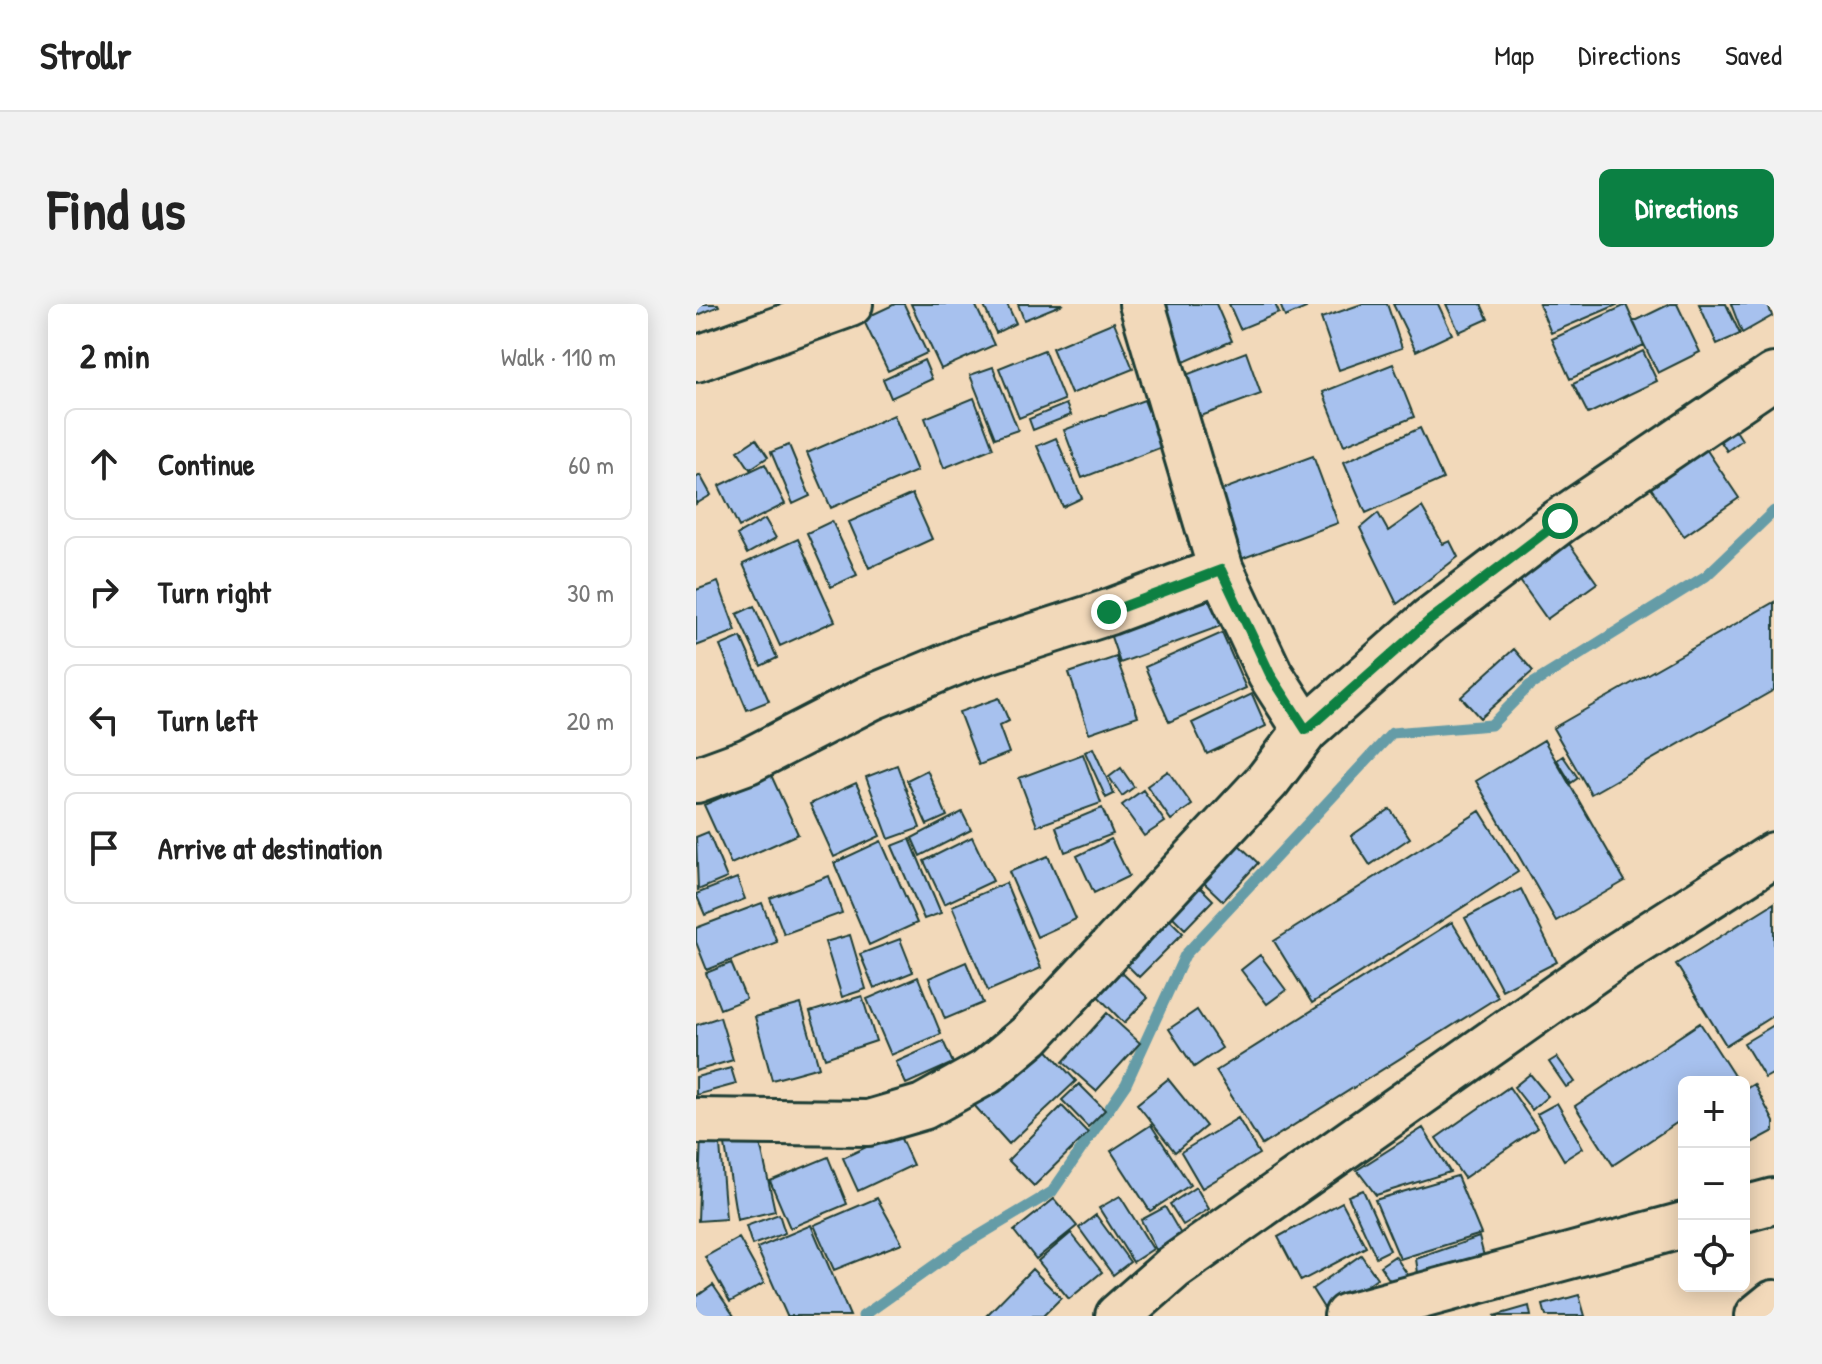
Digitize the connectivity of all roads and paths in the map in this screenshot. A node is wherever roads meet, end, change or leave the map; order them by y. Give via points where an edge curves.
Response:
1 (850, 304) edge
2 (1142, 304) edge
3 (696, 359) edge
4 (1774, 376) edge
5 (1221, 570) junction
6 (1306, 730) junction
7 (696, 780) edge
8 (1774, 855) edge
9 (696, 1121) edge
10 (1774, 1201) edge
11 (1750, 1207) edge
12 (1678, 1227) edge
13 (1774, 1303) edge
14 (1118, 1316) edge
15 (1347, 1316) edge
16 (1758, 1316) edge

1 - 3 street
2 - 5 street
4 - 6 street via 1560,521 1430,620
5 - 6 street via 1270,674
5 - 7 street via 969,657 870,698 748,761
6 - 9 street via 1268,780 1030,1035 986,1072 923,1107 868,1123
8 - 14 street via 1579,981 1174,1267
10 - 11 street
12 - 15 street
13 - 16 street

